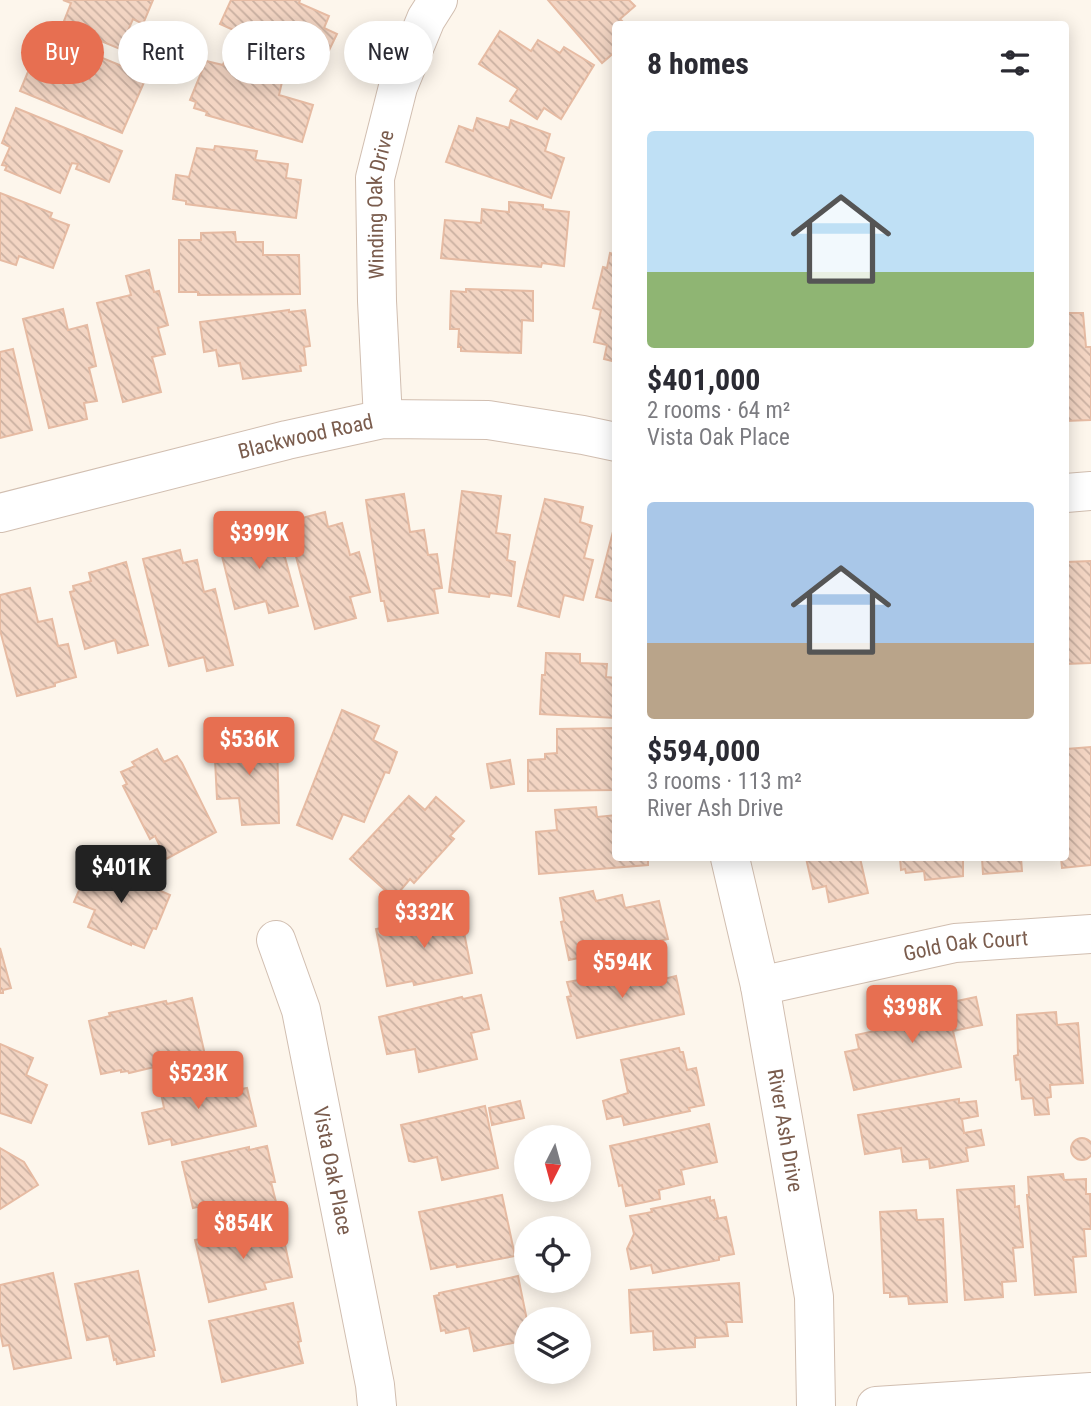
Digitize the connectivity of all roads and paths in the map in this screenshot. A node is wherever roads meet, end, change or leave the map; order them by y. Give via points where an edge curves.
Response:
1 (438, 0) edge
2 (383, 419) junction
3 (612, 441) edge
4 (1091, 491) edge
5 (1069, 493) edge
6 (0, 513) edge
7 (731, 861) edge
8 (1091, 934) edge
9 (276, 940) dead end
10 (760, 986) junction
11 (1091, 1392) edge
12 (377, 1406) edge
13 (816, 1406) edge
14 (876, 1406) edge

1 - 2 street, Winding Oak Drive via 398,87 375,178
2 - 3 street, Blackwood Road via 488,420
2 - 6 street, Blackwood Road
4 - 5 street
7 - 10 street, River Ash Drive
8 - 10 street, Gold Oak Court via 955,943
9 - 12 street, Vista Oak Place via 301,1010
10 - 13 street, River Ash Drive via 814,1297
11 - 14 street

